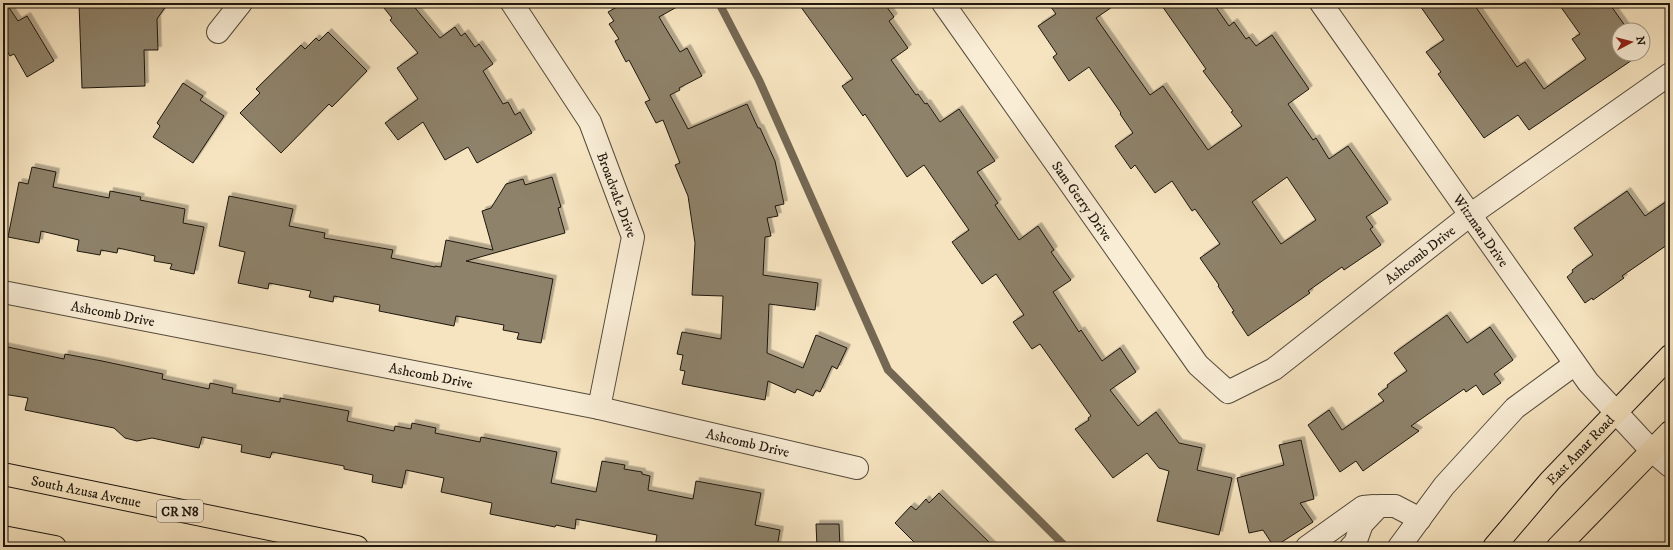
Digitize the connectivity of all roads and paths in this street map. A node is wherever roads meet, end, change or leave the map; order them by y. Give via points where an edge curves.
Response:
1 (241, 3) edge
2 (512, 3) edge
3 (943, 3) edge
4 (1321, 3) edge
5 (218, 32) dead end
6 (1670, 74) edge
7 (1470, 215) junction
8 (3, 292) edge
9 (1670, 356) edge
10 (1575, 364) junction
11 (1228, 392) joint
12 (599, 408) junction
13 (1616, 412) junction
14 (1670, 432) edge
15 (1651, 450) junction
16 (1670, 466) edge
17 (857, 468) dead end
18 (3, 474) edge
19 (1379, 506) junction
20 (1420, 519) junction
21 (3, 536) edge
22 (55, 547) edge
23 (357, 547) edge
24 (1307, 547) edge
25 (1350, 547) edge
26 (1399, 547) edge
27 (1494, 547) edge
28 (1558, 547) edge

1 - 5 street
2 - 12 street, Broadvale Drive via 590,122 633,237
3 - 11 street, Sam Gerry Drive via 1198,365
4 - 7 street, Witzman Drive
6 - 7 street, Ashcomb Drive
7 - 10 street, Witzman Drive
7 - 11 street, Ashcomb Drive via 1274,369
8 - 12 street, Ashcomb Drive
9 - 13 main road, East Amar Road
10 - 13 street, Witzman Drive
10 - 20 street via 1515,408 1444,486
12 - 17 street, Ashcomb Drive
13 - 15 street, Witzman Drive
13 - 27 main road, East Amar Road via 1550,481
14 - 15 main road
15 - 16 street, Witzman Drive
15 - 28 main road
18 - 23 main road, South Azusa Avenue / CR N8
19 - 20 street via 1395,506
19 - 24 street via 1363,507
19 - 25 street via 1362,524 1355,543
20 - 26 street
21 - 22 main road

